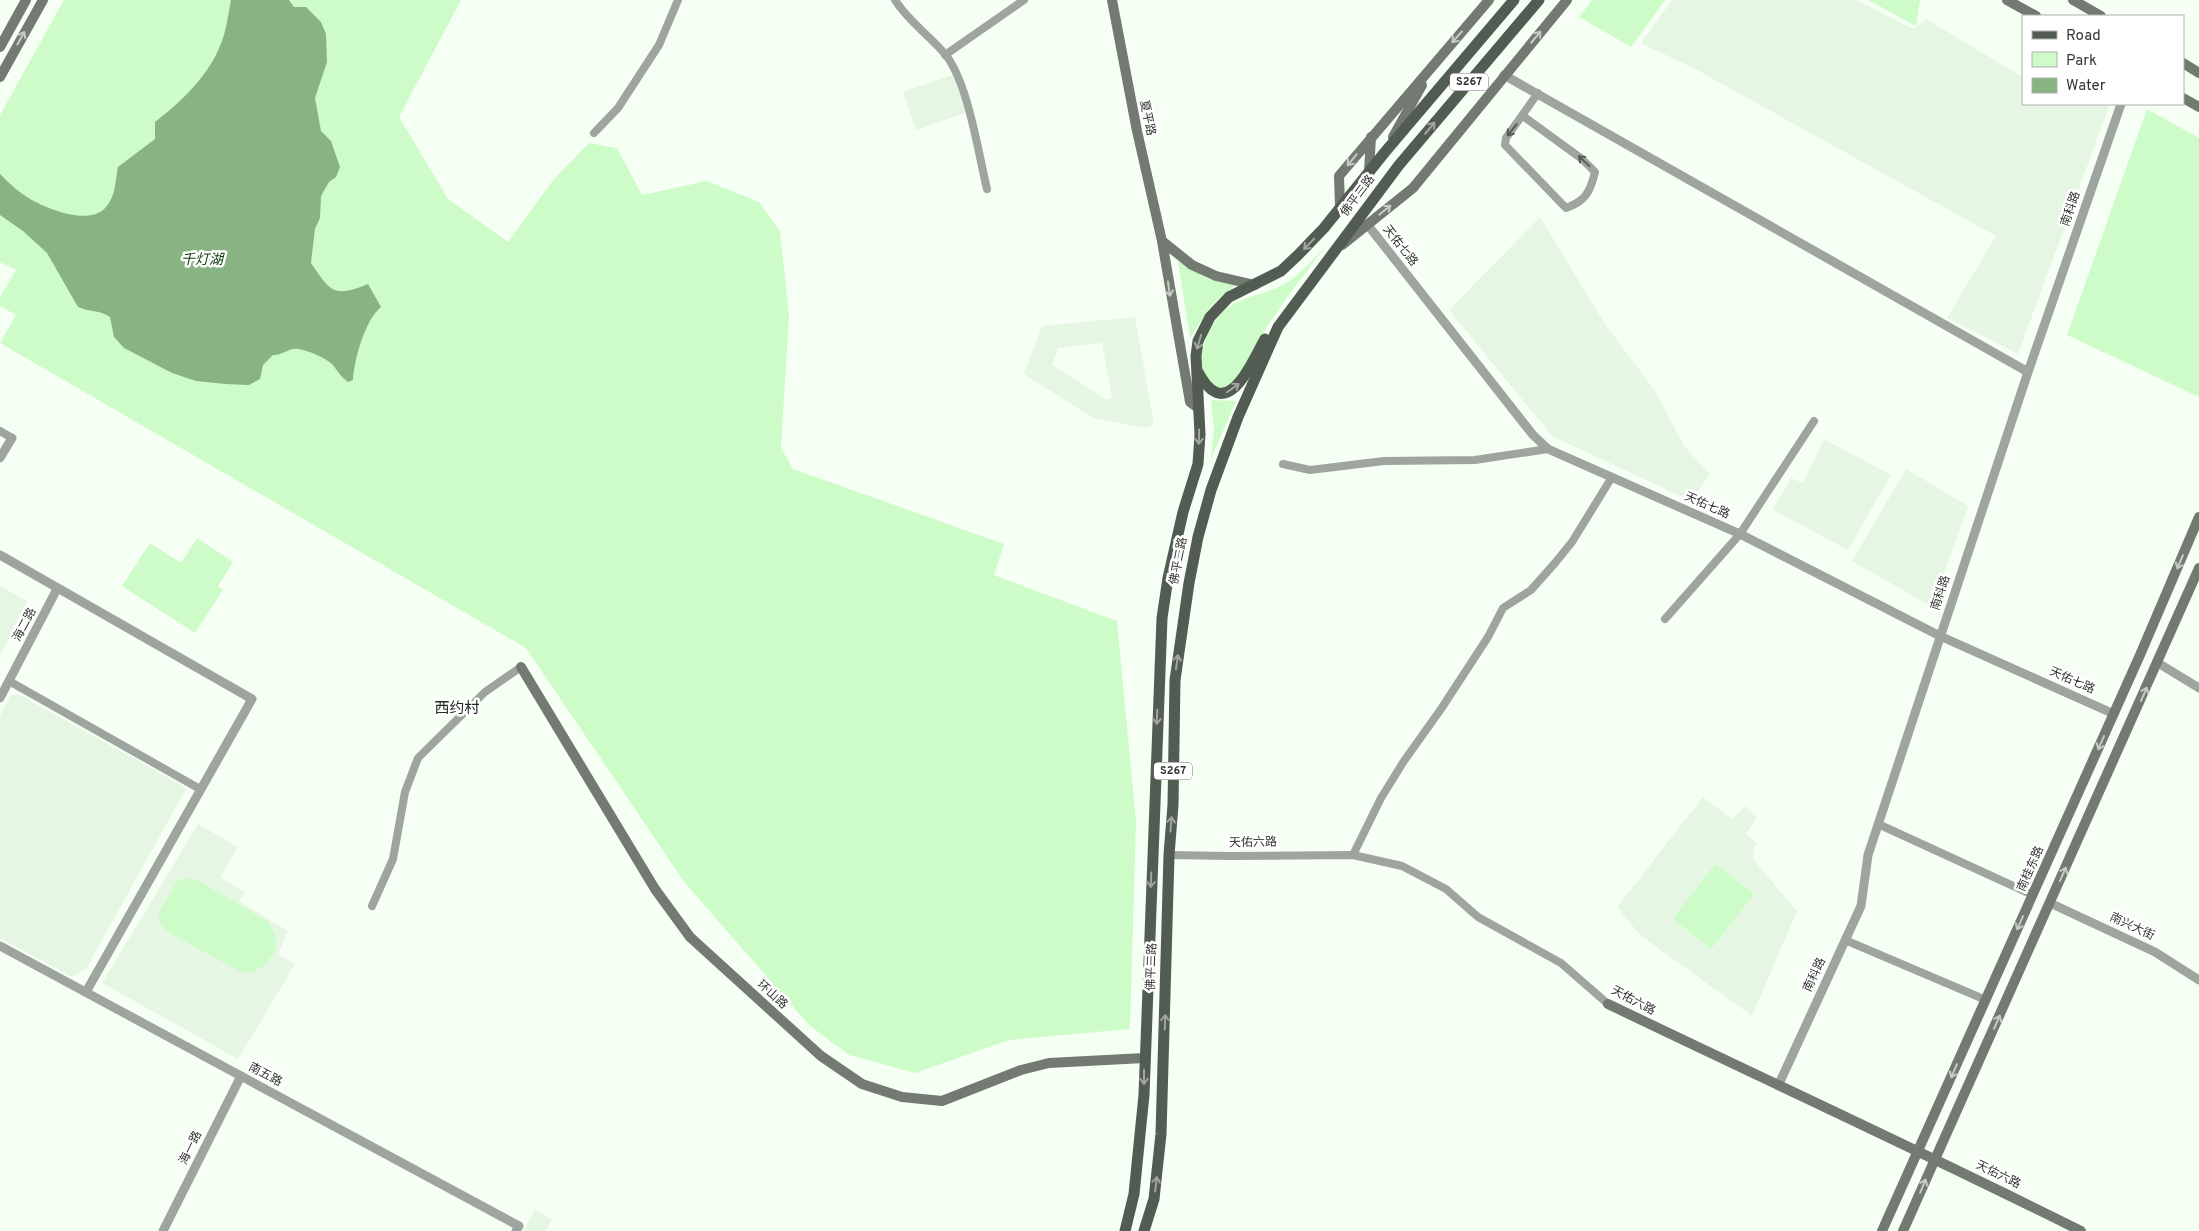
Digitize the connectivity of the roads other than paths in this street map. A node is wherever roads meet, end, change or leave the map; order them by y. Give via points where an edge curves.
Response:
1 (26, 0) edge
2 (43, 0) edge
3 (678, 0) edge
4 (895, 0) edge
5 (1024, 0) edge
6 (1112, 0) edge
7 (1489, 0) edge
8 (1514, 0) edge
9 (1539, 0) edge
10 (1567, 0) edge
11 (2007, 0) edge
12 (2073, 0) edge
13 (2034, 15) edge
14 (2099, 15) edge
15 (0, 47) edge
16 (945, 55) junction
17 (2184, 64) edge
18 (1431, 68) junction
19 (2199, 73) edge
20 (1504, 75) junction
21 (0, 77) edge
22 (1538, 93) junction
23 (2184, 99) edge
24 (2120, 105) edge
25 (2199, 107) edge
26 (1523, 116) junction
27 (594, 133) dead end
28 (1371, 137) junction
29 (1385, 152) junction
30 (1369, 171) junction
31 (987, 189) dead end
32 (1340, 207) junction
33 (1367, 224) junction
34 (1162, 241) junction
35 (1333, 252) junction
36 (1255, 285) junction
37 (1278, 327) junction
38 (1197, 371) junction
39 (2028, 372) junction
40 (1198, 408) junction
41 (1814, 421) dead end
42 (0, 431) edge
43 (12, 438) joint
44 (1548, 448) junction
45 (0, 458) edge
46 (1282, 464) dead end
47 (1612, 477) junction
48 (2199, 517) edge
49 (1740, 534) junction
50 (0, 555) edge
51 (2199, 568) edge
52 (57, 589) junction
53 (1665, 619) dead end
54 (1940, 636) junction
55 (2158, 663) junction
56 (521, 667) joint
57 (9, 681) junction
58 (2199, 688) edge
59 (0, 698) edge
60 (2114, 714) junction
61 (200, 789) junction
62 (1878, 824) junction
63 (1169, 854) junction
64 (1353, 855) junction
65 (2032, 895) junction
66 (2050, 903) junction
67 (372, 906) dead end
68 (1845, 940) junction
69 (0, 946) edge
70 (2199, 980) edge
71 (86, 992) junction
72 (1986, 1000) junction
73 (1608, 1004) joint
74 (1144, 1058) junction
75 (241, 1076) junction
76 (1778, 1086) junction
77 (1918, 1150) junction
78 (1935, 1158) junction
79 (518, 1228) edge
80 (163, 1231) edge
81 (1125, 1231) edge
82 (1144, 1231) edge
83 (1882, 1231) edge
84 (1903, 1231) edge
85 (2081, 1231) edge

1 - 15 main road
21 -> 2 main road
3 - 27 street via 659,45 618,108
4 - 16 street
5 - 16 street
6 - 34 main road, 夏平路
7 -> 18 main road
8 - 29 main road, 佛平二路 / S267
35 -> 9 main road, 佛平二路 / S267 via 1399,165
20 -> 10 main road
11 - 13 main road
12 - 14 main road
16 - 31 street via 961,81
17 - 19 main road
18 - 28 main road
18 - 29 main road
20 - 22 street
33 -> 20 main road via 1413,188
22 - 26 street
22 - 39 street
23 - 25 main road
24 - 39 street, 南科路
26 -> 26 street via 1506,138 1505,145 1566,208 1580,203 1592,187 1595,172
28 - 30 main road
28 -> 32 main road via 1339,176
29 - 30 main road, 佛平二路 / S267
30 - 32 main road, 佛平二路 / S267
32 -> 36 main road, 佛平二路 / S267 via 1281,271
33 - 35 main road
33 - 44 street, 天佑七路 via 1533,435
34 - 36 main road via 1192,265 1216,276
34 -> 40 main road, 夏平路 via 1190,402
35 - 37 main road, 佛平二路 / S267
36 -> 38 main road, 佛平二路 via 1229,298 1210,317 1198,341
38 -> 37 main road via 1205,386 1226,394 1242,382 1266,336
63 -> 37 main road, 佛平二路 / S267 via 1175,680 1198,536 1238,417
38 - 40 main road, 佛平二路
39 - 54 street, 南科路
40 -> 74 main road, 佛平二路 via 1198,464 1183,512 1162,618
41 - 49 street
42 - 43 street
43 - 45 street
44 - 46 street via 1475,460 1384,461 1310,470
44 - 47 street, 天佑七路
47 - 49 street, 天佑七路
47 - 64 street via 1572,542 1555,563 1531,590 1503,608 1390,783
48 -> 60 main road, 南桂东路
49 - 53 street
49 - 54 street, 天佑七路
50 - 52 street
51 - 55 main road
52 - 57 street, 海二路
52 - 61 street via 252,699
54 - 60 street, 天佑七路
54 - 62 street, 南科路
55 - 58 street
66 -> 55 main road
56 - 67 street via 484,692 418,758 405,792 393,859
56 - 74 main road, 环山路 via 655,889 690,937 820,1056 862,1084 902,1097 942,1101 1021,1070 1049,1064
57 - 59 street, 海二路
57 - 61 street
60 -> 65 main road, 南桂东路
61 - 71 street
62 - 65 street
62 - 68 street, 南科路 via 1868,855 1861,906
63 - 64 street, 天佑六路
82 -> 63 main road, 佛平二路 / S267 via 1154,1199 1161,1134
64 - 73 street, 天佑六路 via 1402,866 1446,889 1478,917 1561,963
65 -> 72 main road, 南桂东路
66 - 70 street, 南兴大街 via 2155,952
78 -> 66 main road
68 - 72 street
68 - 76 street, 南科路
69 - 71 street, 南五路
71 - 75 street, 南五路
72 -> 77 main road, 南桂东路
73 - 76 main road, 天佑六路
74 -> 81 main road, 佛平二路 via 1140,1142 1134,1194
75 - 79 street, 南五路
75 - 80 street, 海一路
76 - 77 main road, 天佑六路
77 - 78 main road, 天佑六路
77 - 83 main road, 南桂东路
84 -> 78 main road
78 - 85 main road, 天佑六路

